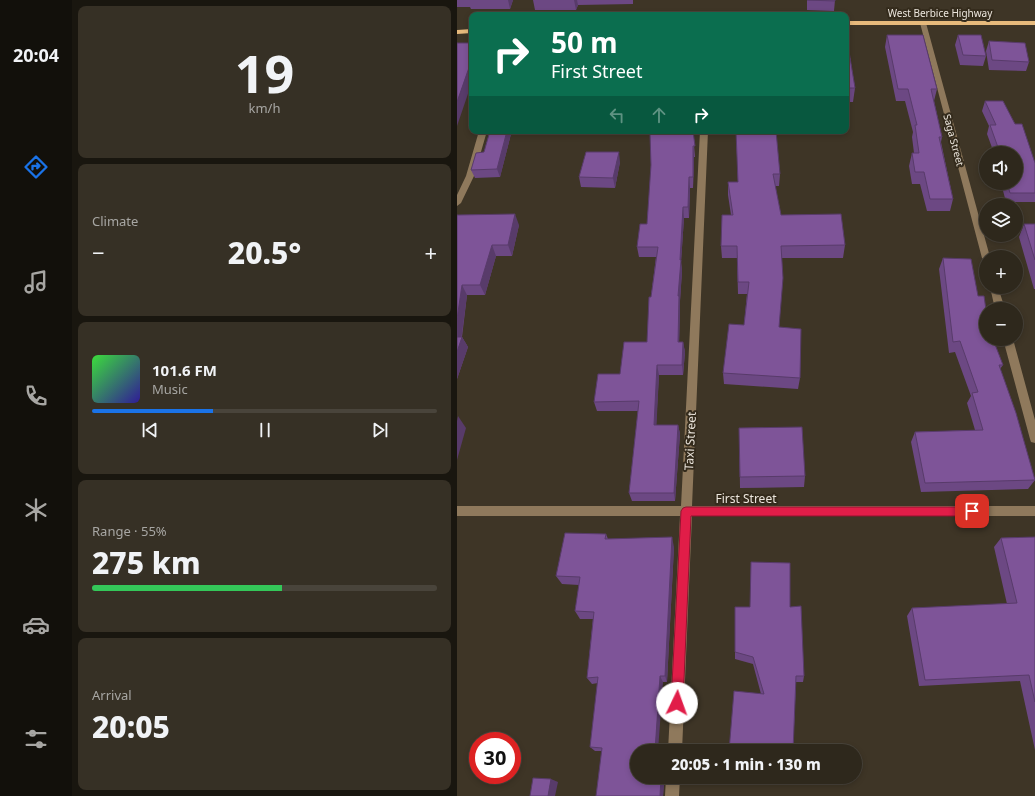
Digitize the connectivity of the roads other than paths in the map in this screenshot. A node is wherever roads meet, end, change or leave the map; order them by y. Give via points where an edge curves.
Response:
1 (923, 23) junction
2 (1035, 23) edge
3 (849, 24) edge
4 (469, 31) edge
5 (457, 32) edge
6 (482, 134) edge
7 (704, 134) edge
8 (457, 203) edge
9 (984, 250) edge
10 (1010, 346) edge
11 (1035, 439) edge
12 (686, 511) junction
13 (1035, 511) edge
14 (457, 512) edge
15 (675, 744) edge
16 (673, 784) edge
17 (673, 796) edge

1 - 2 main road, West Berbice Highway
1 - 3 main road, West Berbice Highway
1 - 9 street, Saga Street
4 - 5 main road
6 - 8 street via 470,176
7 - 12 street, Taxi Street
10 - 11 street
12 - 13 street, First Street
12 - 14 street, First Street
12 - 15 street, Taxi Street
16 - 17 street

